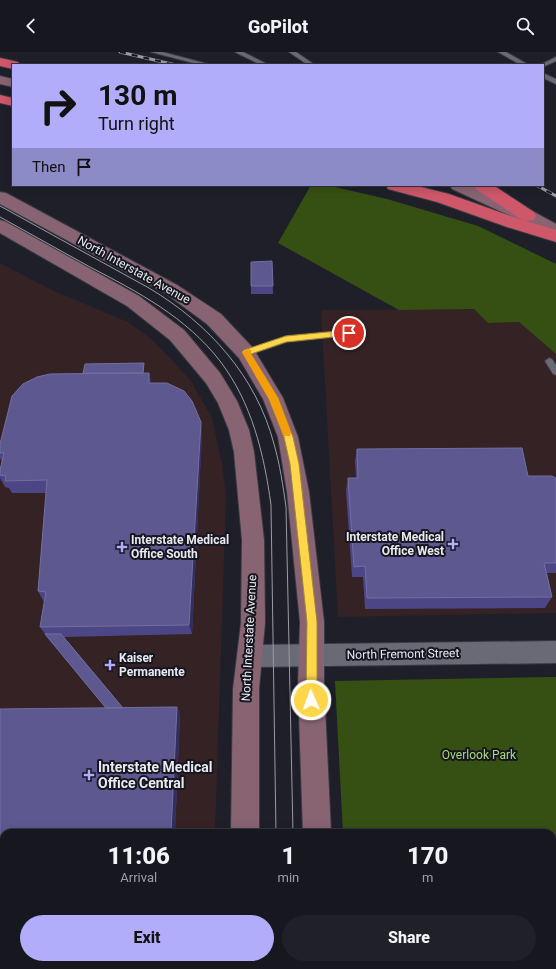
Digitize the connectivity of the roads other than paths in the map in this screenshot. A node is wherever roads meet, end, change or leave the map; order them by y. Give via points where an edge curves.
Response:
1 (154, 52) edge
2 (238, 52) edge
3 (292, 52) edge
4 (501, 52) edge
5 (556, 59) edge
6 (0, 62) edge
7 (205, 64) edge
8 (264, 64) edge
9 (310, 64) edge
10 (524, 64) edge
11 (12, 65) edge
12 (544, 65) edge
13 (544, 75) edge
14 (0, 80) edge
15 (556, 82) edge
16 (12, 83) edge
17 (0, 99) edge
18 (12, 102) edge
19 (398, 186) edge
20 (460, 186) edge
21 (483, 186) edge
22 (0, 197) edge
23 (528, 216) junction
24 (0, 226) edge
25 (556, 231) edge
26 (556, 236) edge
27 (349, 333) dead end
28 (246, 352) junction
29 (549, 361) dead end
30 (556, 372) edge
31 (556, 652) edge
32 (249, 656) junction
33 (311, 656) junction
34 (244, 829) edge
35 (317, 829) edge

1 - 7 lane
2 - 8 lane
3 - 9 lane
4 - 10 lane
5 - 12 lane
6 - 11 highway
13 - 15 lane
14 - 16 street
17 - 18 highway
19 - 26 highway via 443,198
20 - 23 street
21 - 23 highway
22 - 28 street, North Interstate Avenue via 171,289 214,319
23 - 25 street
24 - 32 street, North Interstate Avenue via 152,315 177,335 196,356 227,401 239,430 244,452 253,540 253,622
27 - 28 lane via 286,339
28 - 33 street, North Interstate Avenue via 273,398 288,437 294,464 312,622
29 - 30 lane
31 - 33 street, North Fremont Street
32 - 33 street, North Fremont Street
32 - 34 street, North Interstate Avenue via 246,689
33 - 35 street, North Interstate Avenue

